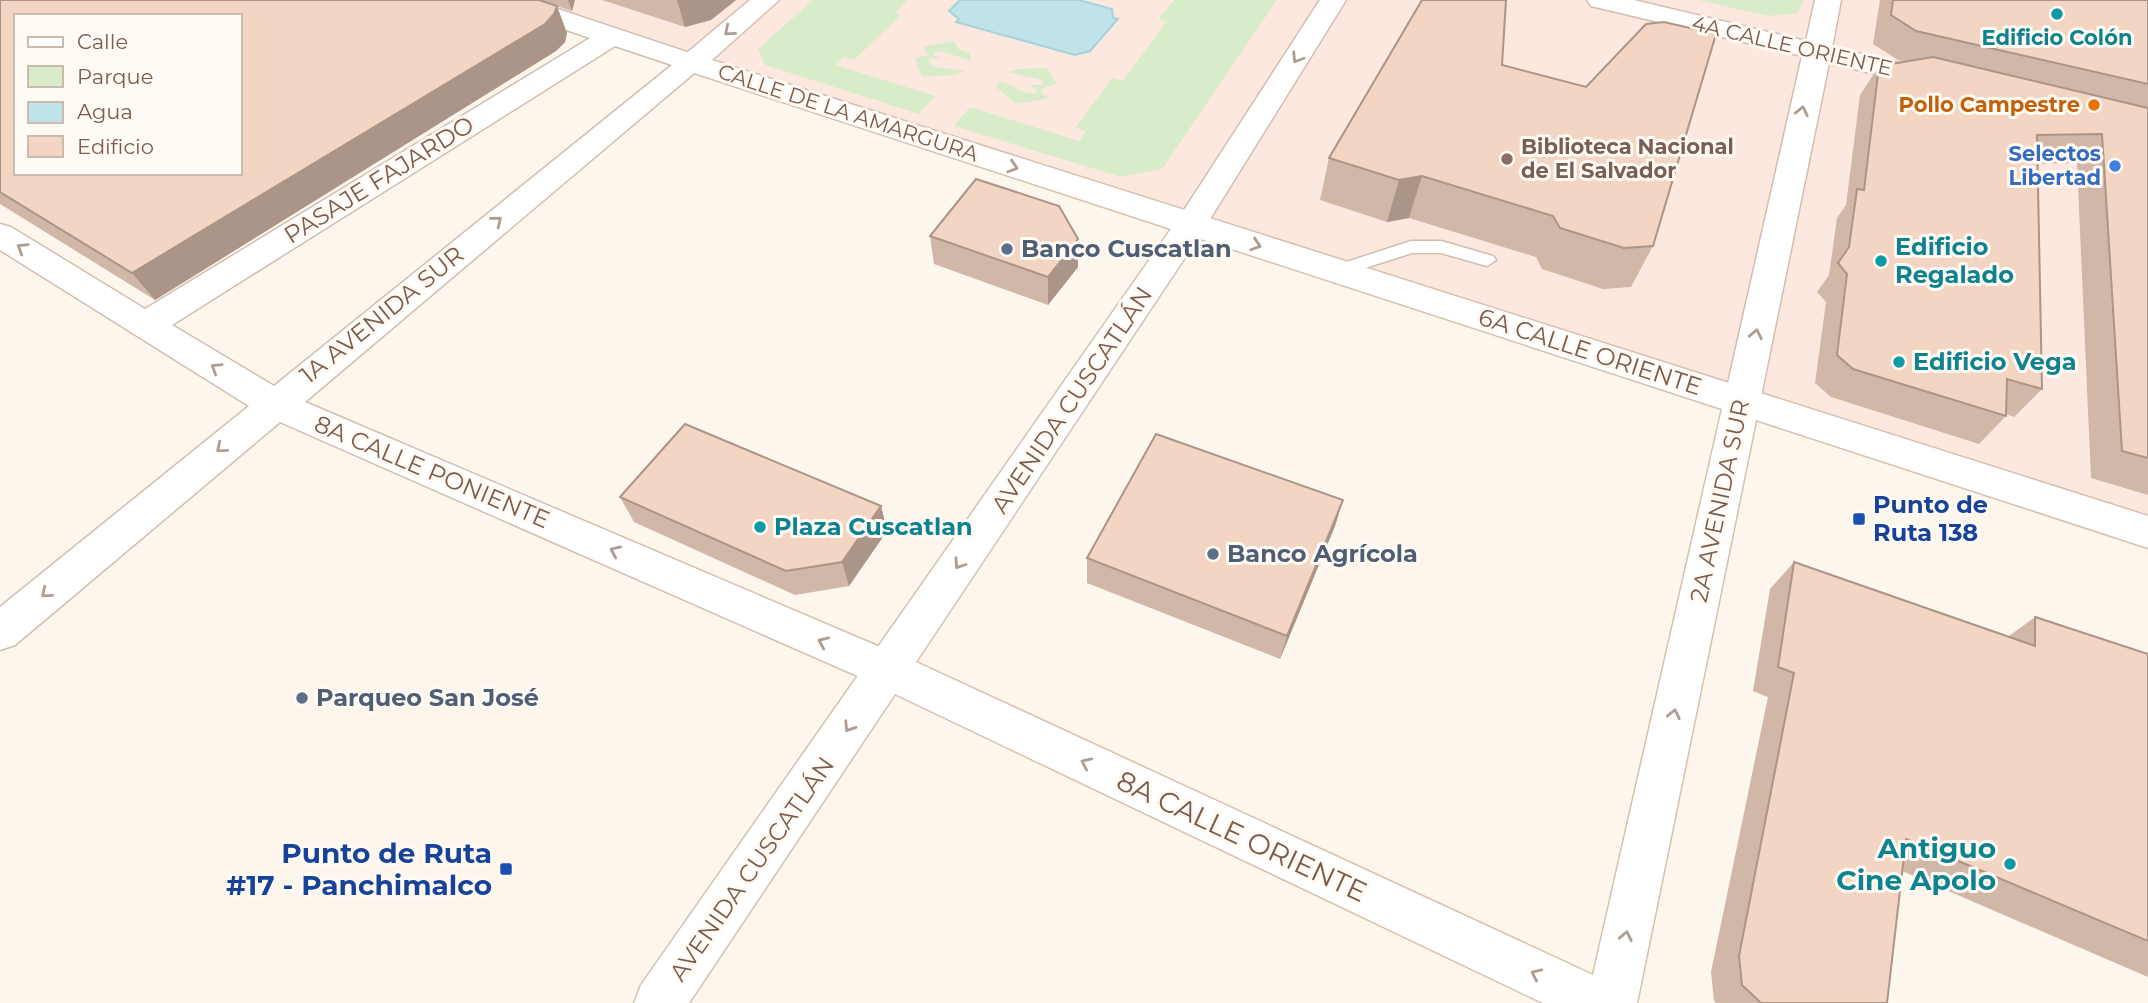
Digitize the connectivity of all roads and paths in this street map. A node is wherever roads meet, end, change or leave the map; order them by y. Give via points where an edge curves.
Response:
1 (505, 0) edge
2 (766, 0) edge
3 (1333, 0) edge
4 (1600, 0) edge
5 (1828, 0) edge
6 (612, 36) junction
7 (1814, 51) junction
8 (692, 62) junction
9 (1948, 83) edge
10 (1191, 224) junction
11 (0, 235) edge
12 (1487, 260) dead end
13 (1337, 271) junction
14 (145, 325) junction
15 (1742, 401) junction
16 (274, 404) junction
17 (2148, 532) edge
18 (0, 632) edge
19 (886, 670) junction
20 (659, 1003) edge
21 (1598, 1003) edge
22 (1612, 1003) edge

1 - 6 street, CALLE DE LA AMARGURA
2 -> 8 street, 1A AVENIDA SUR
3 -> 10 street, AVENIDA CUSCATLÁN
4 - 7 street, 4A CALLE ORIENTE
5 - 7 street, 2A AVENIDA SUR
6 - 8 street, CALLE DE LA AMARGURA
6 - 14 street, PASAJE FAJARDO
7 - 9 street, 4A CALLE ORIENTE
15 -> 7 street, 2A AVENIDA SUR
8 -> 10 street, CALLE DE LA AMARGURA
16 -> 8 street, 1A AVENIDA SUR
10 -> 13 street, 6A CALLE ORIENTE
10 -> 19 street, AVENIDA CUSCATLÁN
14 -> 11 street, 8A CALLE PONIENTE
12 - 13 lane via 1441,247 1411,247
13 - 15 street, 6A CALLE ORIENTE
16 -> 14 street, 8A CALLE PONIENTE
15 - 17 street, 6A CALLE ORIENTE
22 -> 15 street, 2A AVENIDA SUR
16 -> 18 street, 1A AVENIDA SUR
19 -> 16 street, 8A CALLE PONIENTE
19 -> 20 street, AVENIDA CUSCATLÁN
21 -> 19 street, 8A CALLE ORIENTE

